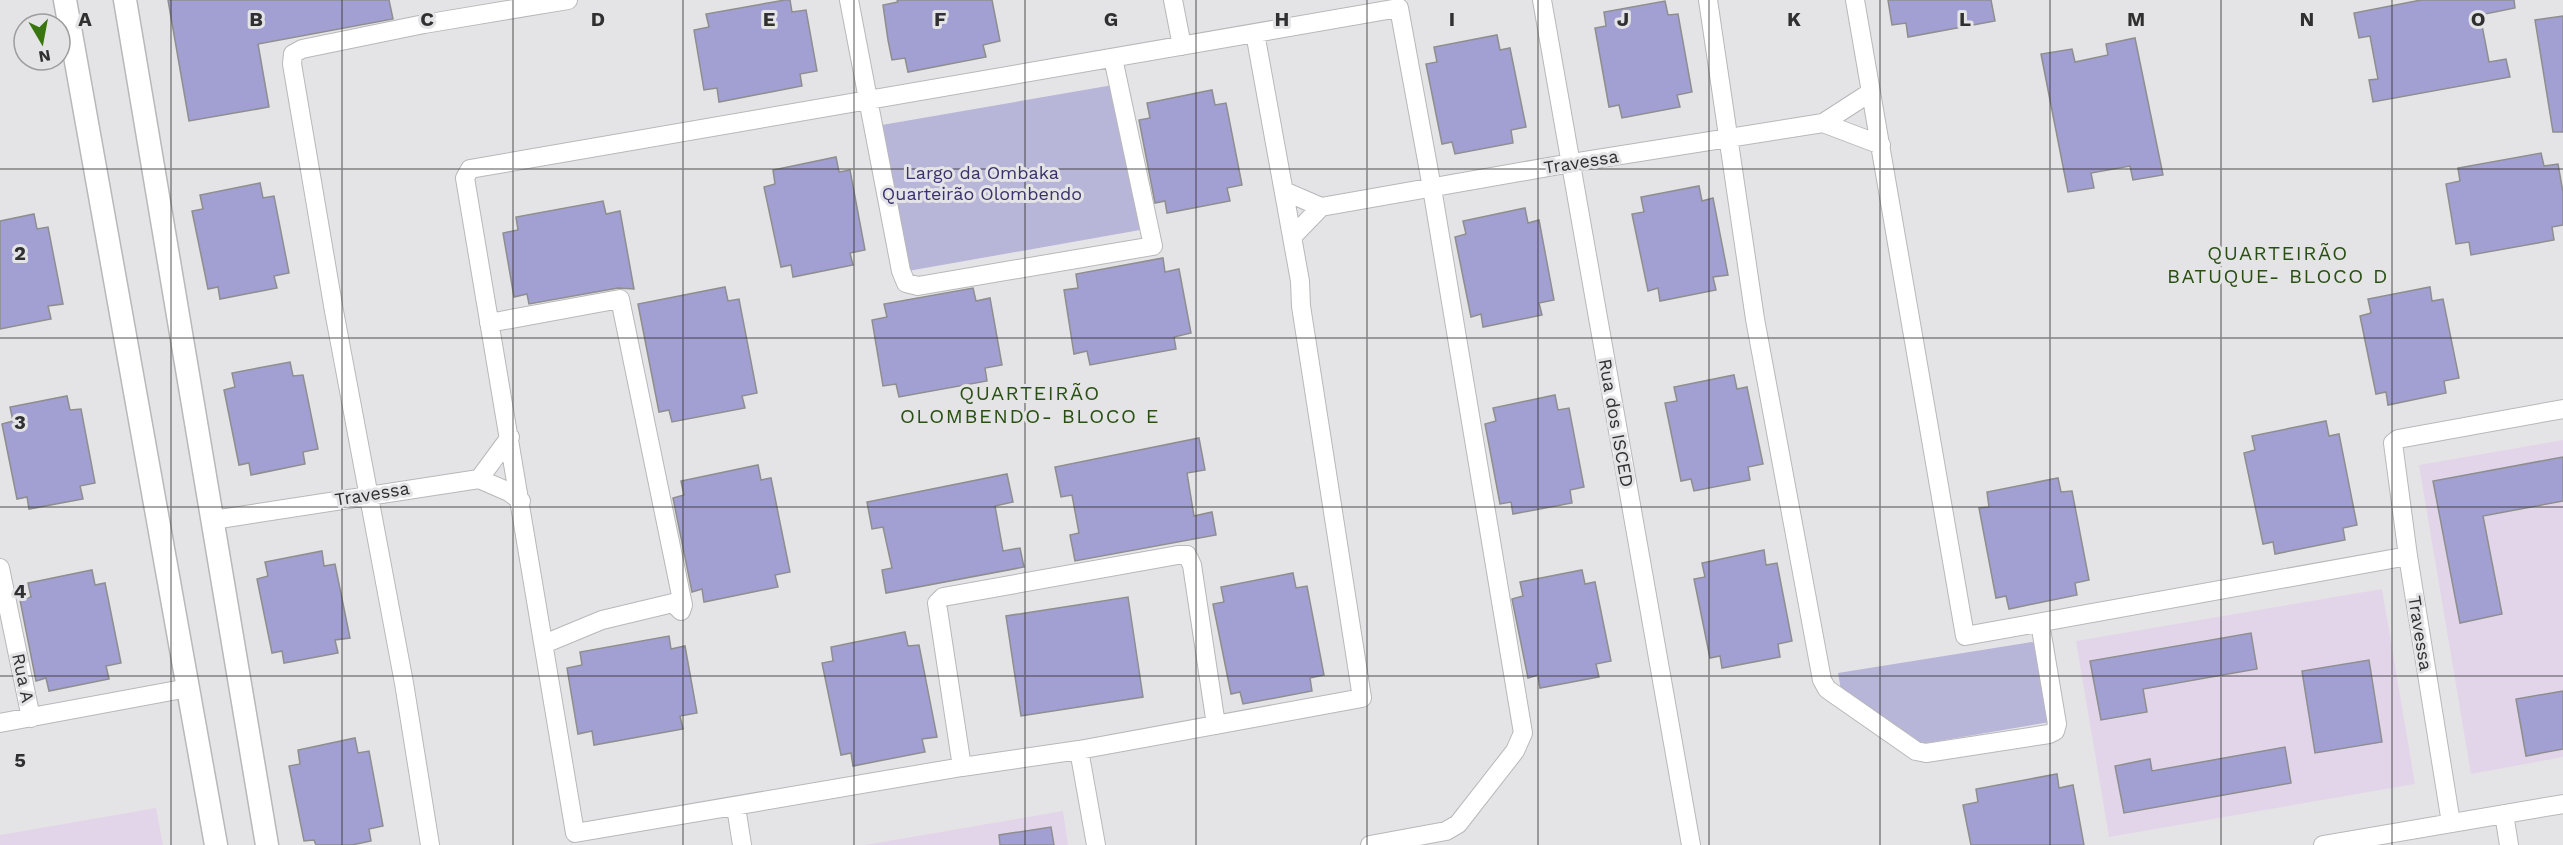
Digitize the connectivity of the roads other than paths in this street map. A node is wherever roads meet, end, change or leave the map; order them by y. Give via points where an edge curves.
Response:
1 (64, 0) edge
2 (125, 0) edge
3 (568, 0) edge
4 (849, 0) edge
5 (1173, 0) edge
6 (1542, 0) edge
7 (1708, 0) edge
8 (1855, 0) edge
9 (1255, 33) junction
10 (1182, 46) junction
11 (1113, 58) junction
12 (1871, 93) junction
13 (866, 100) junction
14 (1823, 123) junction
15 (1730, 138) junction
16 (1881, 145) junction
17 (1571, 163) junction
18 (1432, 188) junction
19 (1284, 191) junction
20 (1321, 207) junction
21 (1292, 237) junction
22 (489, 323) junction
23 (2563, 409) edge
24 (510, 437) junction
25 (479, 478) junction
26 (370, 494) junction
27 (521, 501) junction
28 (213, 520) junction
29 (2408, 556) junction
30 (0, 568) edge
31 (2040, 623) junction
32 (544, 644) junction
33 (188, 688) junction
34 (31, 718) junction
35 (0, 723) edge
36 (1216, 725) junction
37 (1079, 750) junction
38 (962, 767) junction
39 (2563, 804) edge
40 (736, 807) junction
41 (2504, 814) junction
42 (2451, 823) junction
43 (216, 845) edge
44 (267, 845) edge
45 (430, 845) edge
46 (742, 845) edge
47 (1096, 845) edge
48 (1370, 845) edge
49 (1690, 845) edge
50 (2323, 845) edge
51 (2509, 845) edge

1 - 33 street
2 - 28 street
3 - 26 street via 424,24 293,54 313,189
4 - 13 street
5 - 10 street
6 - 17 street, Rua dos ISCED
7 - 15 street
8 - 12 street
9 - 10 street
9 - 18 street via 1399,8
9 - 19 street
10 - 11 street
11 - 13 street
11 - 13 street via 1153,246 918,286 906,283
12 - 14 street
12 - 16 street
13 - 22 street via 470,169 465,178
14 - 15 street, Travessa
14 - 16 street, Travessa
15 - 17 street, Travessa
15 - 31 street via 1755,319 1822,680 1827,689 1916,751 1926,753 2049,734 2057,724
16 - 31 street via 1965,636
17 - 18 street, Travessa
17 - 49 street, Rua dos ISCED
18 - 20 street, Travessa
18 - 48 street via 1523,733 1515,751 1458,824 1446,831
19 - 20 street
19 - 21 street
20 - 21 street
21 - 36 street via 1362,698
22 - 24 street
22 - 32 street via 620,299 683,604 681,611 673,603 602,620
23 - 29 street, Travessa via 2393,443
24 - 25 street
24 - 27 street
25 - 26 street, Travessa
25 - 27 street
26 - 28 street, Travessa
26 - 45 street
27 - 32 street
28 - 44 street
29 - 31 street
29 - 42 street, Travessa
30 - 34 street, Rua A
32 - 40 street via 575,833
33 - 34 street
33 - 43 street
34 - 35 street
36 - 37 street
36 - 38 street via 1192,565 1187,555 1178,555 943,597 937,603
37 - 38 street
37 - 47 street
38 - 40 street
39 - 41 street
40 - 46 street
41 - 42 street
41 - 51 street
42 - 50 street

